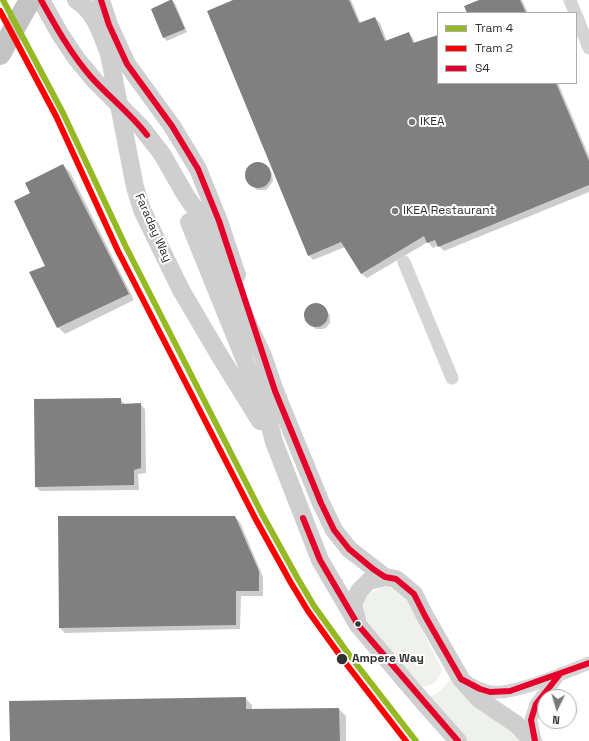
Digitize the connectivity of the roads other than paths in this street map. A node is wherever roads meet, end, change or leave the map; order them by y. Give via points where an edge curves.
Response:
1 (76, 0) edge
2 (101, 0) edge
3 (570, 0) edge
4 (34, 1) edge
5 (575, 12) edge
6 (577, 17) edge
7 (589, 48) edge
8 (0, 54) edge
9 (186, 196) junction
10 (404, 262) dead end
11 (263, 356) junction
12 (452, 378) dead end
13 (274, 442) junction
14 (384, 577) junction
15 (358, 625) junction
16 (589, 663) edge
17 (560, 674) junction
18 (461, 679) junction
19 (458, 741) edge
20 (534, 741) edge

1 - 13 street, Faraday Way, bridge via 84,5 96,21 109,54 135,187 142,210 181,290
2 - 11 street via 109,25 128,64 172,126 198,169 219,221
3 - 5 street
4 - 8 highway
4 - 9 street via 95,81 141,127 162,154
6 - 7 street
9 - 11 street via 200,214
9 - 13 street via 190,222 267,415
10 - 12 street
11 - 14 street via 274,391 334,530 349,549
13 - 15 street via 320,560
14 - 15 street via 369,581 358,590 353,604
14 - 18 street via 396,579 414,594
15 - 19 street
16 - 17 street
17 - 18 street via 510,691 490,692
17 - 20 street via 536,704 531,720
18 - 20 street via 479,699 516,724

